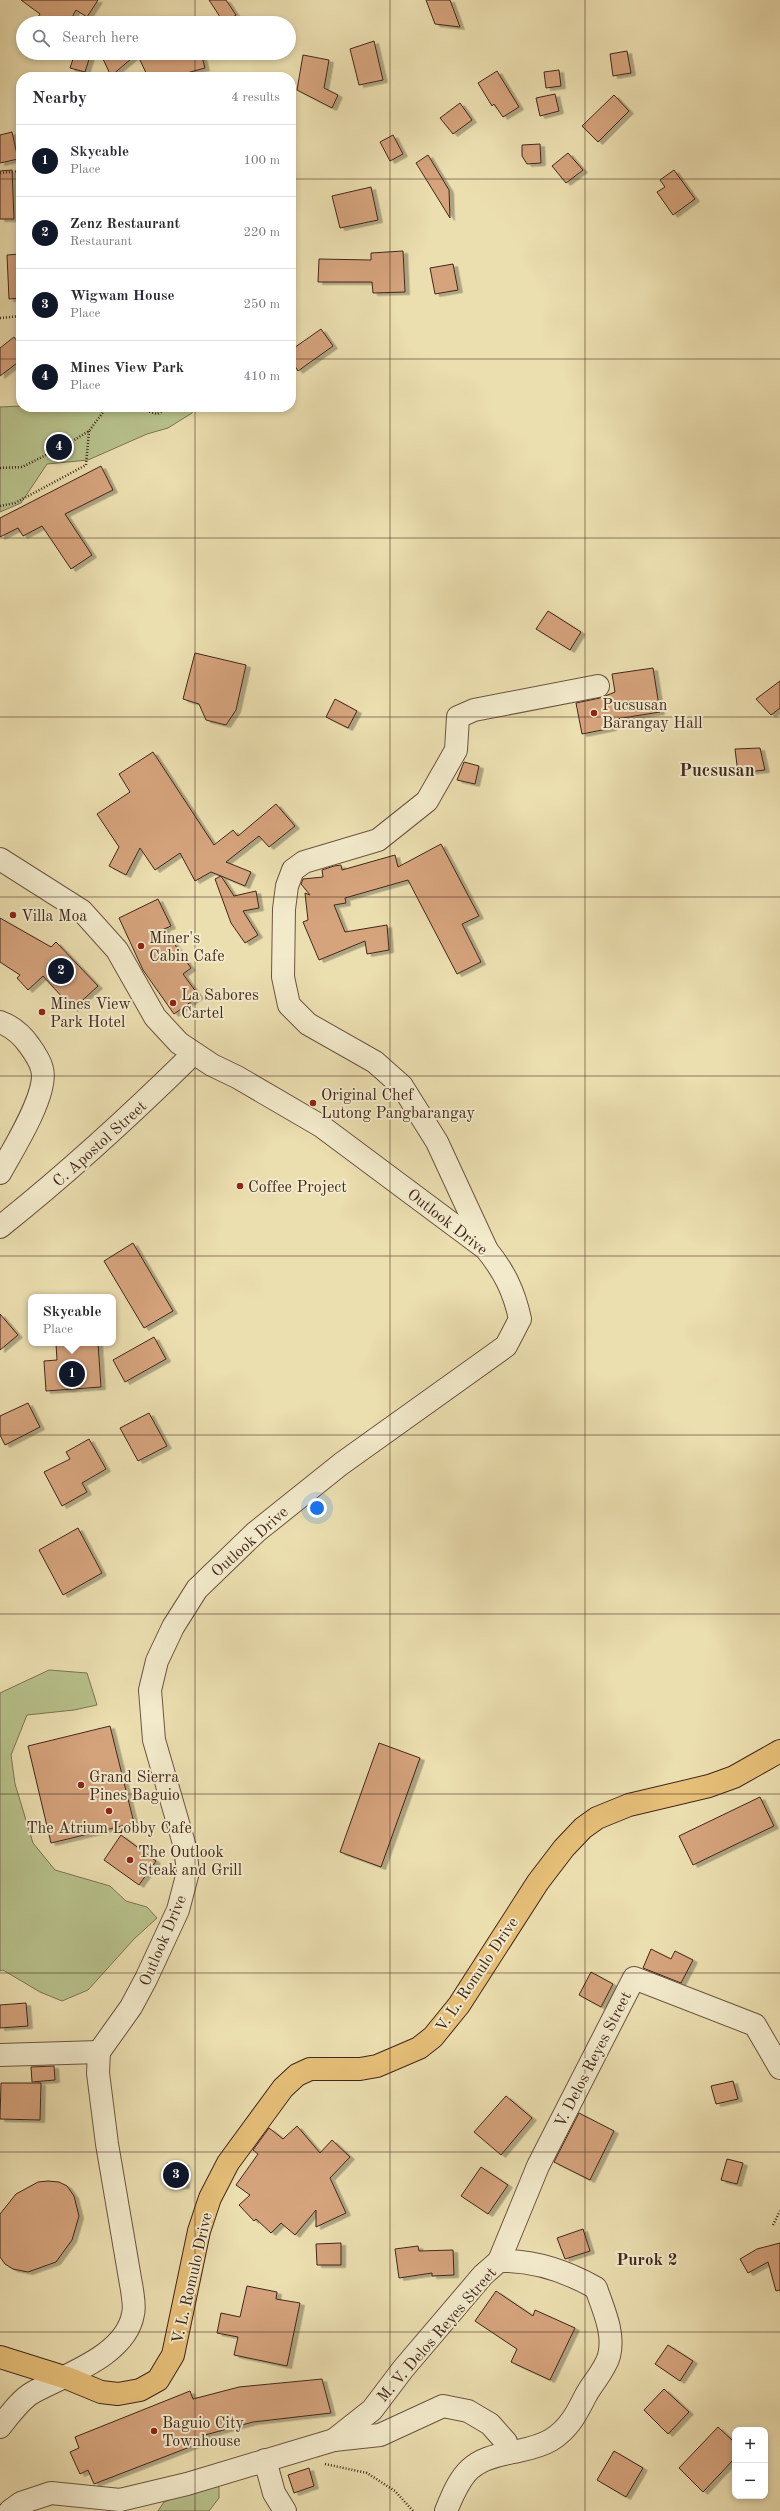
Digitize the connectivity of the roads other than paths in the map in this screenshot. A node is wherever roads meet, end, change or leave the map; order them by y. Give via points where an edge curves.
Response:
1 (598, 686) dead end
2 (0, 859) edge
3 (0, 1022) edge
4 (193, 1054) junction
5 (0, 1173) edge
6 (0, 1227) edge
7 (486, 1249) junction
8 (780, 1751) edge
9 (99, 2052) junction
10 (0, 2055) edge
11 (780, 2072) edge
12 (499, 2261) junction
13 (0, 2357) edge
14 (67, 2378) junction
15 (0, 2427) edge
16 (334, 2440) junction
17 (508, 2453) junction
18 (265, 2460) junction
19 (10, 2511) edge
20 (285, 2511) edge
21 (446, 2511) edge

1 - 7 street via 474,710 458,717 456,750 427,801 378,840 304,862 293,870 287,886 283,977 289,1004 308,1024 375,1062 402,1086 436,1142
2 - 4 street, Outlook Drive via 82,910 117,950 154,1017
3 - 5 street via 24,1038 43,1070 40,1096
4 - 6 street, C. Apostol Street via 65,1174
4 - 7 street, Outlook Drive via 321,1126
7 - 9 street, Outlook Drive via 501,1267 512,1288 520,1319 506,1346 341,1464 256,1532 197,1589 173,1627 157,1660 150,1690 151,1720 156,1748 185,1847 188,1872 178,1910 146,1979 131,2007
8 - 14 main road, V. L. Romulo Drive via 734,1777 702,1788 629,1805 597,1818 583,1828 564,1848 538,1882 459,2005 433,2036 419,2048 377,2066 360,2069 310,2069 297,2075 283,2088 259,2119 228,2164 210,2198 199,2231 173,2355 158,2380 140,2390 118,2394 101,2392
9 - 10 street
9 - 14 street via 100,2100 134,2314 122,2339
11 - 12 street, V. Delos Reyes Street via 755,2025 634,1978 538,2166
12 - 16 street, M. V. Delos Reyes Street via 483,2275 403,2369 372,2410
12 - 17 street, M. V. Delos Reyes Street via 520,2260 548,2266 596,2288 609,2328 609,2355 572,2422 552,2439 535,2448
13 - 14 main road, V. L. Romulo Drive
14 - 15 street via 30,2394
16 - 17 street via 380,2435 444,2406 468,2411 490,2424 506,2442
16 - 18 street, M. V. Delos Reyes Street
17 - 21 street, M. V. Delos Reyes Street via 486,2457 466,2471
18 - 19 street, M. V. Delos Reyes Street via 186,2484 120,2500 51,2493 21,2503
18 - 20 street via 274,2493

